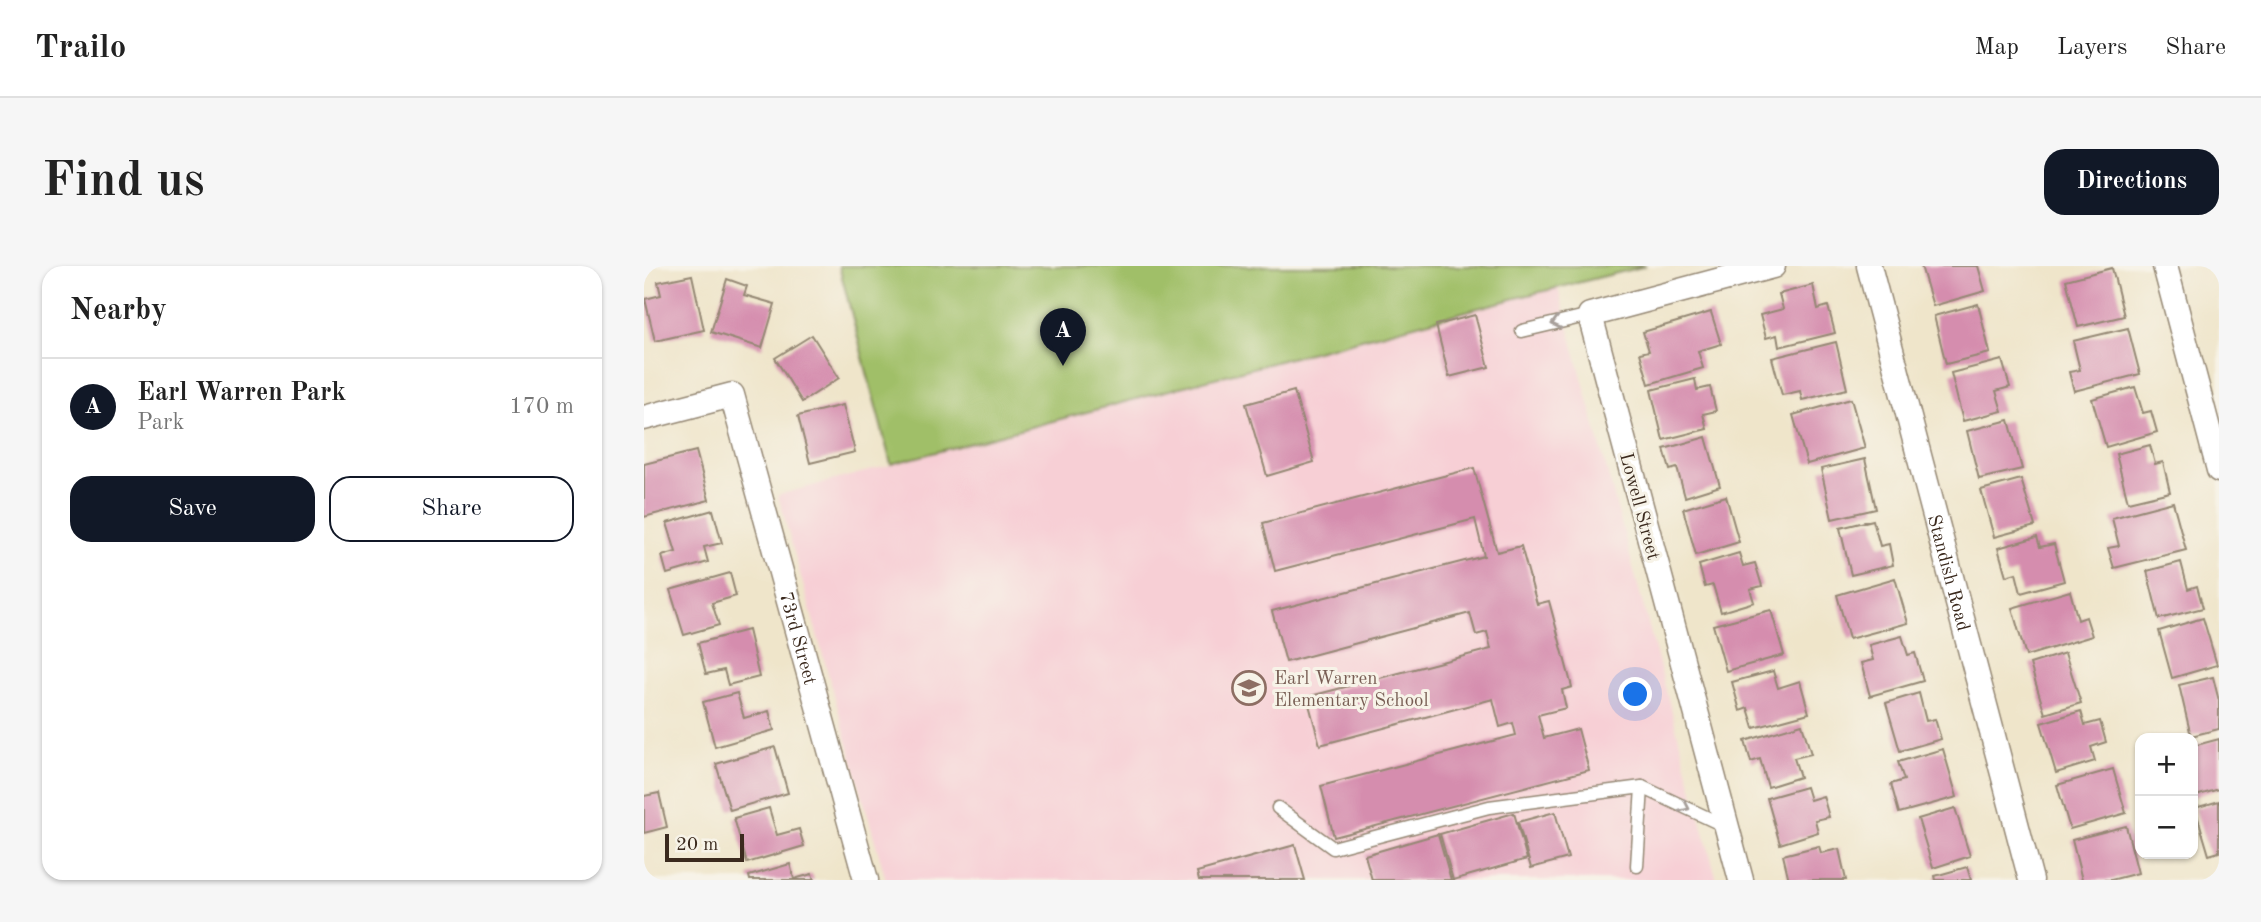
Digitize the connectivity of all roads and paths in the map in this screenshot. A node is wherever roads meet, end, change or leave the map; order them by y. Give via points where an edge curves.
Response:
1 (1773, 266) edge
2 (1869, 266) edge
3 (2165, 266) edge
4 (1590, 315) junction
5 (1522, 331) dead end
6 (644, 418) edge
7 (2219, 470) edge
8 (1642, 787) junction
9 (1278, 808) dead end
10 (1728, 828) junction
11 (1637, 866) dead end
12 (866, 880) edge
13 (1741, 880) edge
14 (2031, 880) edge

1 - 4 street
2 - 14 street, Standish Road
3 - 7 street
4 -> 5 lane
4 - 10 street, Lowell Street
6 - 12 street, 73rd Street via 732,396
8 - 9 lane via 1489,807 1333,848
8 -> 10 lane
8 - 11 lane
10 - 13 street, Lowell Street

